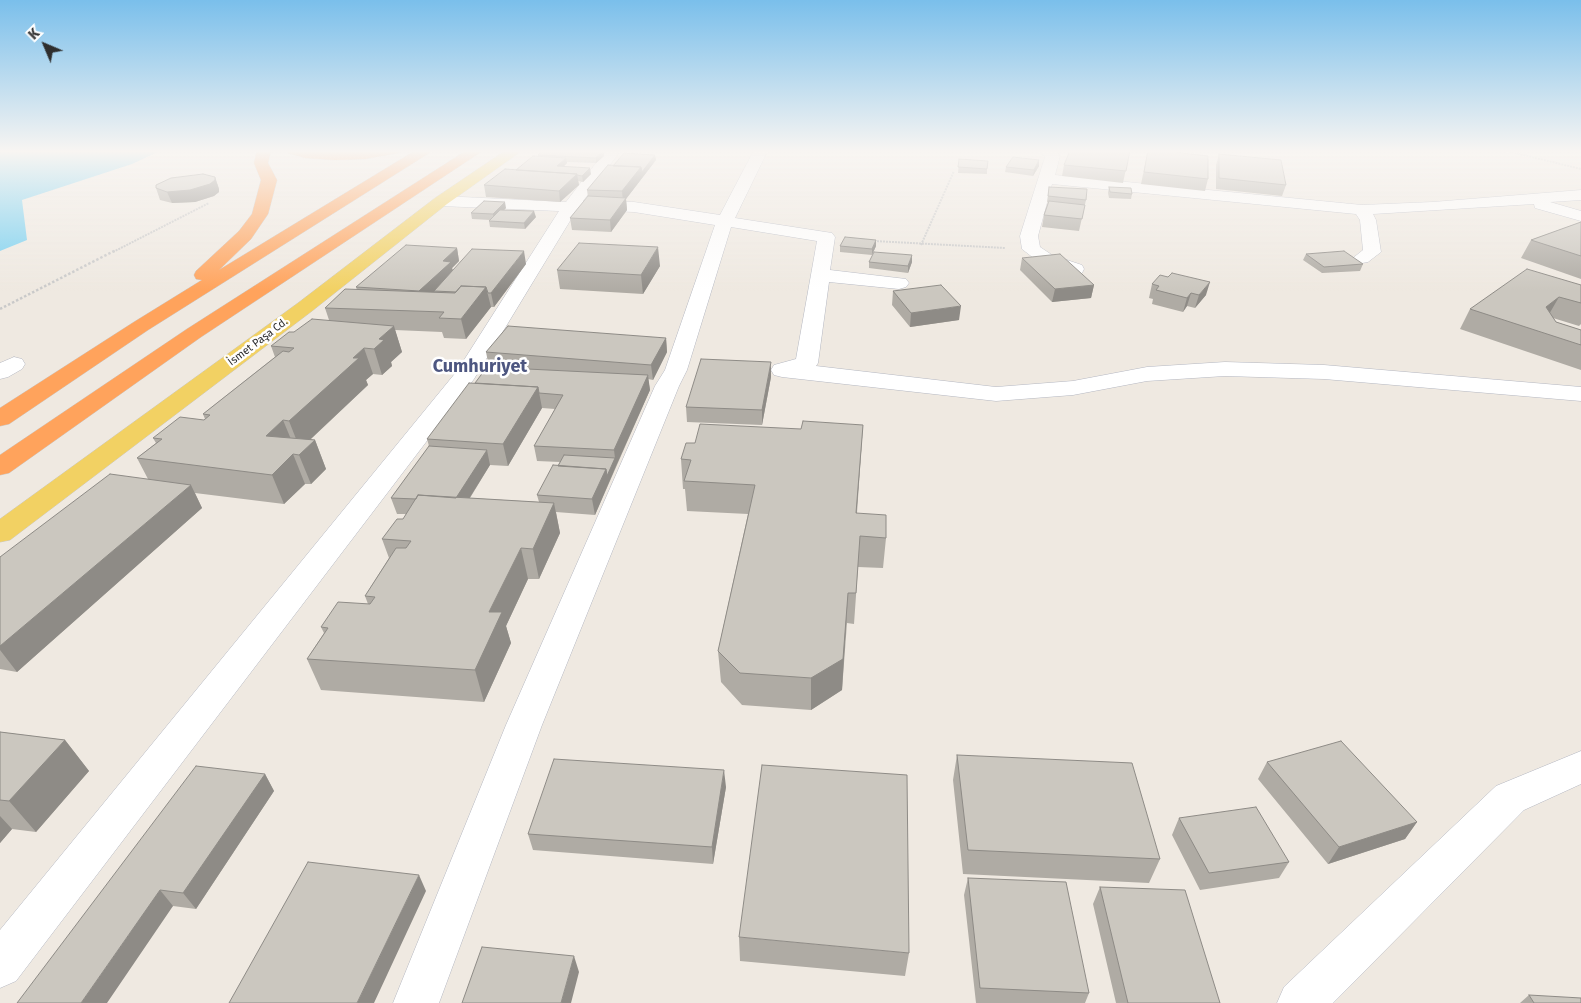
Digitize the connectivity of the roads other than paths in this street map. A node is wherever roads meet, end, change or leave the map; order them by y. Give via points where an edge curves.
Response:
1 (265, 197) edge
2 (351, 197) edge
3 (405, 197) edge
4 (447, 197) edge
5 (578, 197) edge
6 (737, 197) edge
7 (1041, 197) edge
8 (1228, 197) edge
9 (1564, 197) edge
10 (441, 201) junction
11 (1525, 201) junction
12 (570, 207) junction
13 (1362, 210) junction
14 (1581, 216) edge
15 (725, 221) junction
16 (1362, 258) dead end
17 (1076, 270) edge
18 (820, 275) junction
19 (899, 283) dead end
20 (141, 326) junction
21 (761, 368) edge
22 (789, 370) junction
23 (466, 374) junction
24 (494, 375) edge
25 (1581, 394) edge
26 (0, 419) edge
27 (0, 467) edge
28 (0, 533) edge
29 (1581, 767) edge
30 (0, 965) edge
31 (416, 1003) edge
32 (1300, 1003) edge

1 - 20 highway via 260,214 245,235
2 - 20 highway
3 - 27 highway via 194,333
4 - 10 main road, İsmet Paşa Cd.
5 - 12 street
6 - 15 street
7 - 17 street via 1029,236 1031,249 1046,259
8 - 13 street
9 - 11 street
10 - 12 street
10 - 28 main road, İsmet Paşa Cd. via 305,307
11 - 13 street
11 - 14 street
12 - 15 street via 634,207
12 - 23 street
13 - 16 street via 1368,220 1372,252
15 - 18 street via 826,237
15 - 31 street via 671,377 524,725
18 - 19 street
18 - 22 street via 808,363
20 - 26 highway
21 - 22 street
22 - 25 street via 996,394 1073,388 1147,374 1225,369 1324,372
23 - 24 street
23 - 30 street
29 - 32 street via 1510,798

